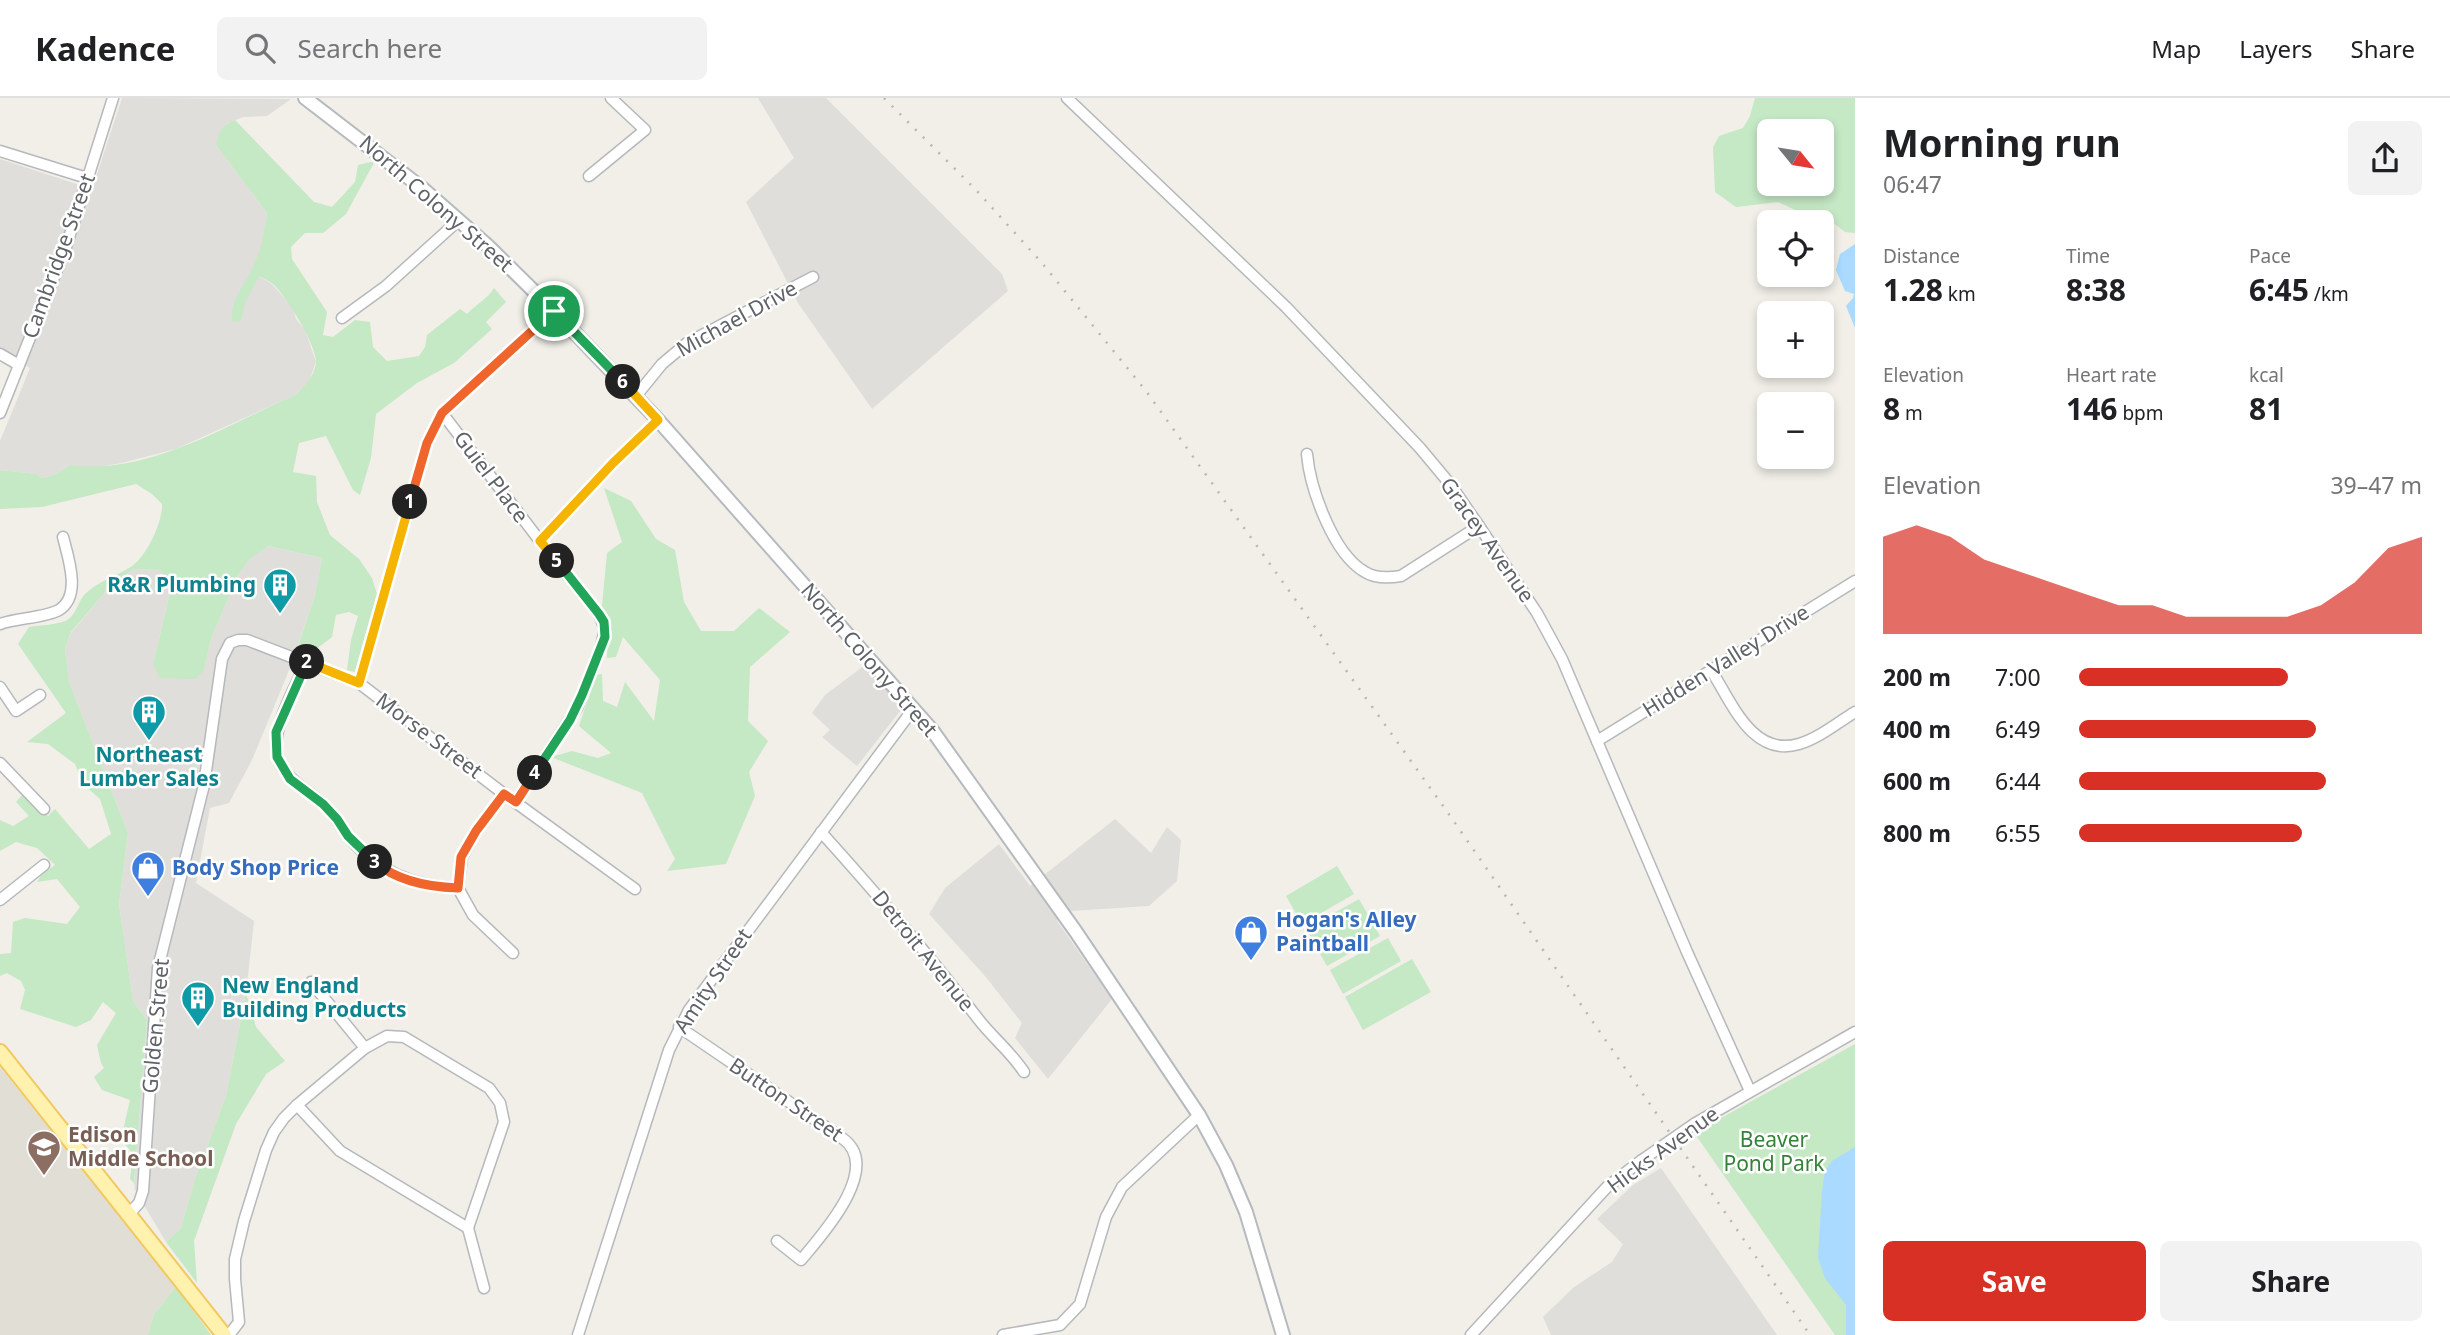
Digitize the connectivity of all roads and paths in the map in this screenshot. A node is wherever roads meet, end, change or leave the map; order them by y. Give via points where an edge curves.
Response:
1 (113, 98) edge
2 (305, 98) edge
3 (611, 98) edge
4 (1067, 98) edge
5 (0, 151) edge
6 (589, 176) dead end
7 (87, 178) junction
8 (459, 220) junction
9 (813, 277) dead end
10 (554, 311) junction
11 (342, 318) dead end
12 (0, 354) edge
13 (19, 365) junction
14 (636, 396) junction
15 (0, 413) edge
16 (442, 413) junction
17 (658, 420) junction
18 (1307, 454) dead end
19 (1479, 526) junction
20 (63, 537) dead end
21 (540, 541) junction
22 (1855, 581) edge
23 (0, 624) edge
24 (307, 661) junction
25 (1712, 670) junction
26 (359, 683) junction
27 (0, 687) edge
28 (40, 695) dead end
29 (914, 708) junction
30 (1855, 712) edge
31 (1597, 741) junction
32 (0, 763) edge
33 (504, 794) junction
34 (516, 802) junction
35 (44, 809) dead end
36 (821, 832) junction
37 (44, 865) dead end
38 (458, 888) junction
39 (635, 889) dead end
40 (0, 900) edge
41 (513, 953) dead end
42 (311, 982) dead end
43 (679, 1027) junction
44 (1855, 1032) edge
45 (365, 1048) junction
46 (0, 1052) edge
47 (1024, 1072) dead end
48 (1750, 1091) junction
49 (297, 1105) junction
50 (1199, 1115) junction
51 (128, 1215) junction
52 (468, 1228) junction
53 (777, 1241) dead end
54 (484, 1288) dead end
55 (223, 1335) edge
56 (229, 1335) edge
57 (578, 1335) edge
58 (1003, 1335) edge
59 (1283, 1335) edge
60 (1471, 1335) edge

1 - 7 street, Cambridge Street
2 - 8 main road, North Colony Street
3 - 6 street via 645,130
4 - 19 street, Gracey Avenue via 1304,326 1420,448
5 - 7 street
7 - 13 street, Cambridge Street via 66,247
8 - 10 main road, North Colony Street
8 - 11 street via 386,286
9 - 14 street, Michael Drive via 687,344 662,364
10 - 14 main road, North Colony Street
10 - 16 street
12 - 13 street
13 - 15 street, Cambridge Street
14 - 17 main road, North Colony Street
16 - 21 street, Guiel Place
16 - 26 street via 427,443
17 - 21 street
17 - 29 main road, North Colony Street
18 - 19 street via 1310,481 1322,512 1349,559 1367,574 1401,576
19 - 31 street, Gracey Avenue via 1547,629
20 - 23 street via 71,590 61,609
21 - 34 street, Guiel Place via 599,614 605,637 577,708
22 - 25 street, Hidden Valley Drive
24 - 26 street, Golden Street
24 - 38 street via 276,732 277,757 290,779 323,804 380,867 409,881
24 - 51 street, Golden Street via 247,640 230,643 224,651 204,785 158,968 143,1191
25 - 30 street via 1746,726 1764,742 1799,744
25 - 31 street, Hidden Valley Drive
26 - 33 street, Morse Street
27 - 28 street via 16,711
29 - 36 street, Amity Street
29 - 50 main road, North Colony Street via 1076,932
31 - 48 street, Gracey Avenue
32 - 35 street
33 - 34 street, Morse Street
33 - 38 street via 461,857
34 - 39 street, Morse Street
36 - 43 street, Amity Street
36 - 47 street, Detroit Avenue
37 - 40 street
38 - 41 street via 473,915
42 - 45 street
43 - 53 street, Button Street via 854,1149 856,1162 845,1202 833,1223 801,1260
43 - 57 street, Amity Street
44 - 48 street, Hicks Avenue
45 - 49 street
45 - 52 street via 387,1036 404,1037 489,1088 500,1103 504,1122
46 - 51 main road
48 - 60 street, Hicks Avenue, bridge via 1607,1187
49 - 52 street via 340,1151
49 - 56 street via 274,1132 244,1221 235,1259 239,1322
50 - 58 street via 1122,1187 1106,1217 1080,1304 1060,1325
50 - 59 main road, North Colony Street via 1246,1212
51 - 55 main road
52 - 54 street

